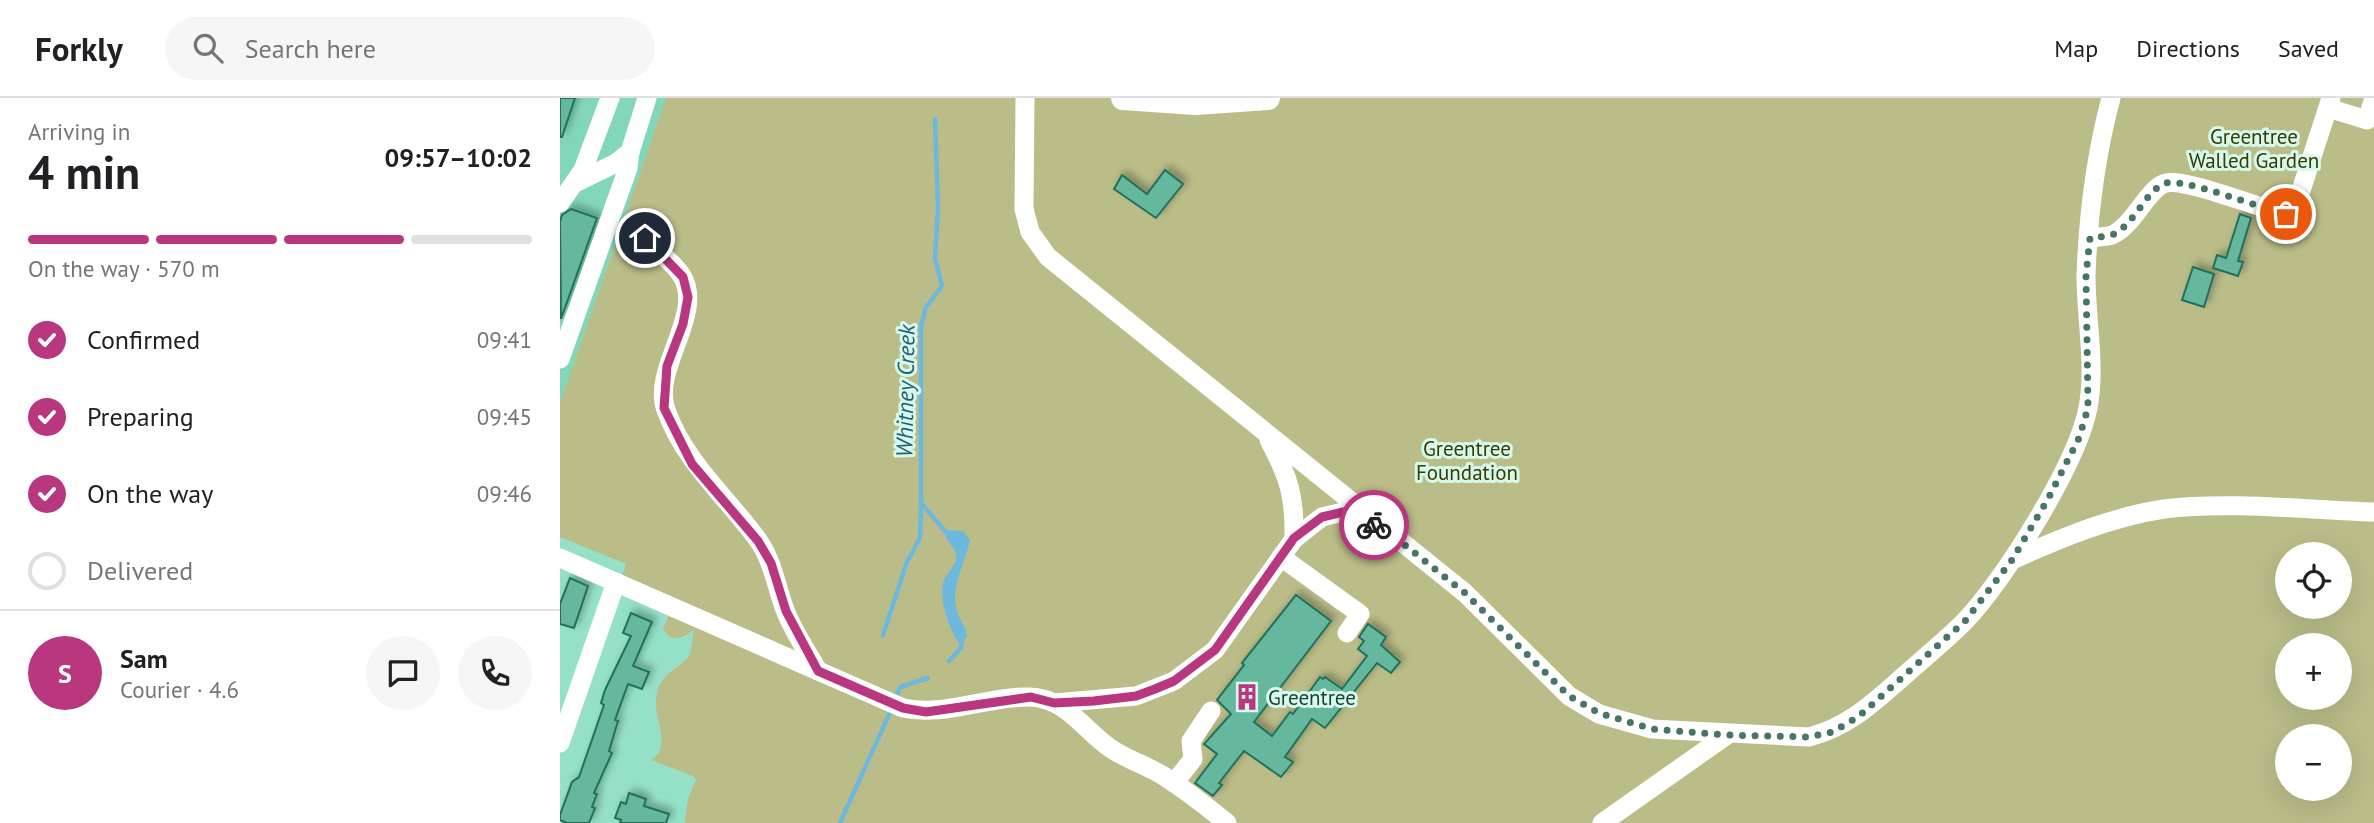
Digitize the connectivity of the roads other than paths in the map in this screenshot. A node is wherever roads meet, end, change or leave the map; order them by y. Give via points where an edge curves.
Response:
1 (610, 98) edge
2 (647, 98) edge
3 (1025, 98) edge
4 (1123, 98) edge
5 (1268, 98) edge
6 (2111, 98) edge
7 (2374, 98) edge
8 (2330, 103) edge
9 (630, 152) junction
10 (575, 183) junction
11 (560, 203) edge
12 (645, 238) dead end
13 (2090, 238) junction
14 (560, 359) edge
15 (1264, 432) junction
16 (2374, 512) edge
17 (1386, 530) junction
18 (1294, 538) junction
19 (1281, 557) junction
20 (560, 558) edge
21 (2012, 560) junction
22 (616, 582) junction
23 (1347, 633) dead end
24 (818, 671) junction
25 (1054, 703) junction
26 (1211, 711) dead end
27 (1727, 735) junction
28 (560, 743) edge
29 (1174, 783) junction
30 (1227, 823) edge
31 (1602, 823) edge

1 - 10 street
2 - 9 street
3 - 15 street via 1024,209 1030,232 1048,257
4 - 5 main road via 1195,103
6 - 13 street
7 - 8 street via 2367,120
8 - 13 street via 2294,212 2277,212 2185,184 2166,183 2119,230
9 - 10 street
9 - 14 street
10 - 11 street
12 - 24 street via 683,277 688,297 667,366 664,408 692,464 758,541 771,563 786,611
13 - 21 street via 2086,275 2088,408 2079,438
15 - 17 street
15 - 18 street via 1288,476 1295,507
16 - 21 street via 2166,509 2092,527
17 - 18 street via 1343,512 1322,517
17 - 27 street via 1465,593 1569,696 1599,713 1652,729
18 - 19 street
19 - 23 street via 1360,614
19 - 25 street via 1215,650 1174,681 1136,696
20 - 22 street
21 - 27 street via 1965,621 1858,717 1832,732 1809,737
22 - 24 street
22 - 28 street
24 - 25 street via 894,704 926,712 1031,697
25 - 29 street via 1080,719 1107,746
26 - 29 street via 1191,741 1193,759
27 - 31 street
29 - 30 street

